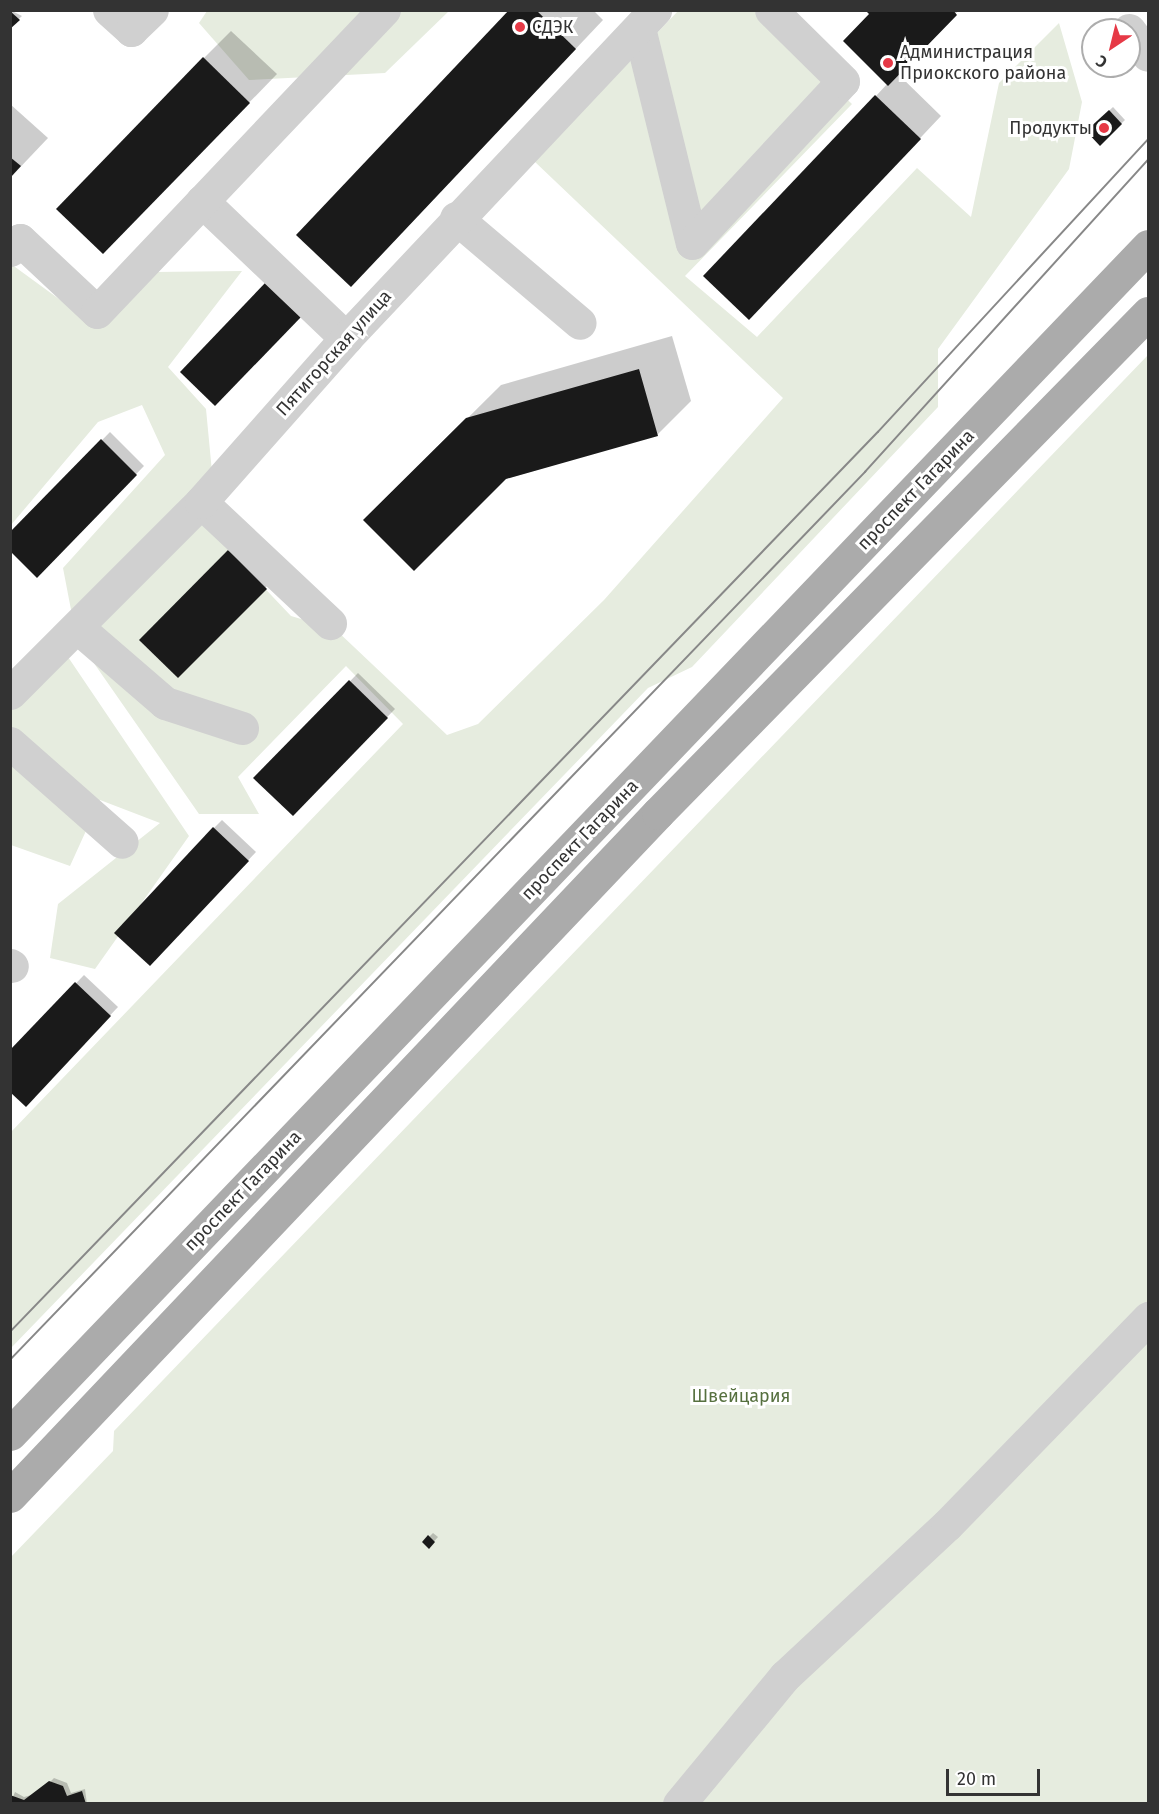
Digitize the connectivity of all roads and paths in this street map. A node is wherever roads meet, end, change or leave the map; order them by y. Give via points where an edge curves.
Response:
1 (109, 10) edge
2 (152, 10) edge
3 (384, 10) edge
4 (771, 10) edge
5 (647, 19) edge
6 (202, 201) junction
7 (456, 218) junction
8 (1149, 246) edge
9 (10, 250) edge
10 (1149, 313) edge
11 (580, 323) dead end
12 (346, 338) junction
13 (201, 502) junction
14 (330, 623) dead end
15 (77, 627) junction
16 (10, 693) edge
17 (242, 728) dead end
18 (10, 743) edge
19 (122, 842) dead end
20 (1149, 1318) edge
21 (10, 1434) edge
22 (10, 1496) edge
23 (679, 1803) edge

1 - 2 street via 131,30
3 - 6 street
4 - 5 street via 843,81 692,243
5 - 7 street, Пятигорская улица
6 - 9 street via 97,312 20,240
6 - 12 street
7 - 11 street
7 - 12 street, Пятигорская улица
8 - 21 main road, проспект Гагарина
10 - 22 main road, проспект Гагарина via 658,813
12 - 13 street, Пятигорская улица
13 - 14 street
13 - 15 street, Пятигорская улица
15 - 16 street, Пятигорская улица
15 - 17 street via 165,703
18 - 19 street
20 - 23 street via 947,1525 785,1676

